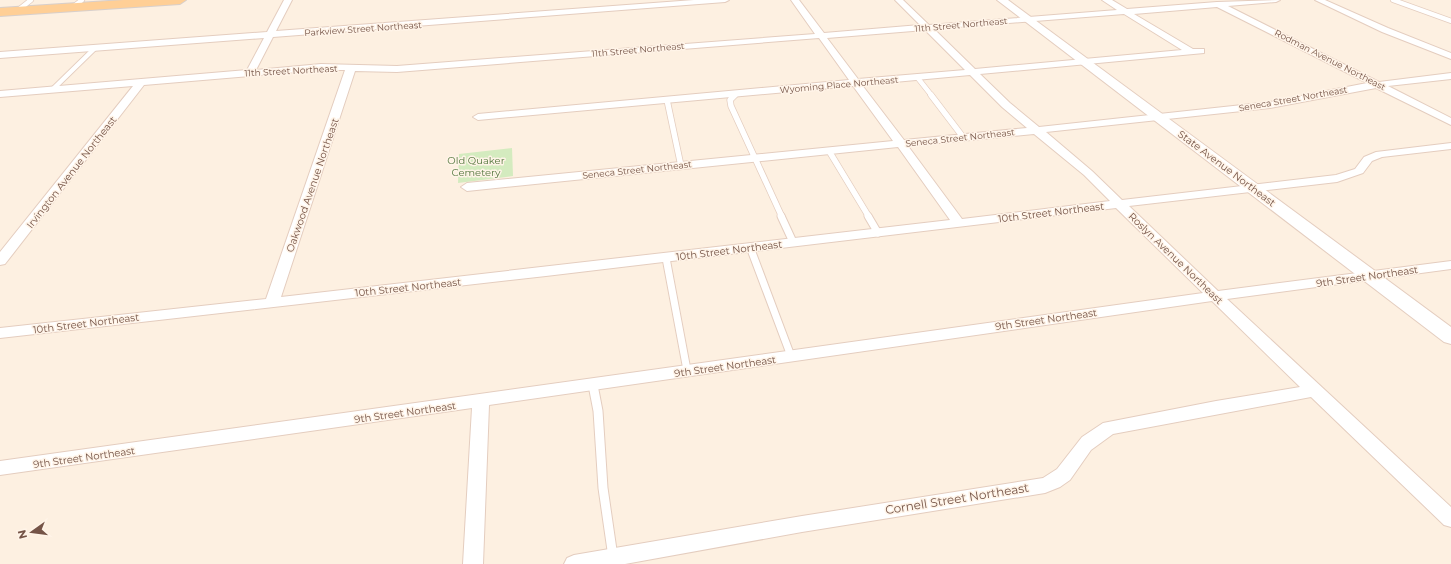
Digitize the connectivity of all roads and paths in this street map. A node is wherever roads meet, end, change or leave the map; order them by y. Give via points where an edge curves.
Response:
1 (31, 0) edge
2 (180, 0) edge
3 (288, 0) edge
4 (726, 0) edge
5 (795, 0) edge
6 (899, 0) edge
7 (1002, 0) edge
8 (1106, 0) edge
9 (1209, 0) edge
10 (1276, 0) edge
11 (1319, 0) edge
12 (1393, 0) edge
13 (78, 4) edge
14 (1218, 4) junction
15 (17, 11) junction
16 (0, 12) edge
17 (1124, 12) junction
18 (1028, 19) junction
19 (1451, 21) edge
20 (928, 27) junction
21 (270, 36) junction
22 (822, 36) junction
23 (95, 48) junction
24 (0, 55) edge
25 (1451, 56) edge
26 (1085, 63) junction
27 (351, 68) junction
28 (974, 72) junction
29 (250, 73) junction
30 (1451, 76) edge
31 (917, 77) junction
32 (141, 82) junction
33 (855, 84) junction
34 (1378, 84) junction
35 (53, 89) junction
36 (0, 94) edge
37 (736, 94) junction
38 (667, 100) junction
39 (478, 117) dead end
40 (1159, 118) junction
41 (1451, 122) edge
42 (1036, 130) junction
43 (963, 137) junction
44 (899, 144) junction
45 (1451, 146) edge
46 (829, 151) junction
47 (754, 158) junction
48 (681, 166) junction
49 (467, 187) dead end
50 (1253, 188) junction
51 (1121, 204) junction
52 (959, 223) junction
53 (878, 233) junction
54 (793, 242) junction
55 (750, 247) junction
56 (666, 258) junction
57 (0, 261) edge
58 (1451, 265) edge
59 (1369, 276) junction
60 (1216, 296) junction
61 (272, 302) junction
62 (0, 333) edge
63 (1451, 337) edge
64 (790, 356) junction
65 (687, 371) junction
66 (593, 385) junction
67 (1316, 390) junction
68 (481, 402) junction
69 (0, 468) edge
70 (1451, 519) edge
71 (613, 557) junction
72 (473, 564) edge
73 (574, 564) edge

1 - 15 lane
2 - 13 main road
3 - 21 street
4 - 21 street, Parkview Street Northeast
5 - 22 street
6 - 20 street, Roslyn Avenue Northeast
7 - 18 street, State Avenue Northeast
8 - 17 street
9 - 14 street, Rodman Avenue Northeast
10 - 14 street, 11th Street Northeast
11 - 25 street
12 - 19 lane
13 - 15 main road
14 - 17 street, 11th Street Northeast
14 - 34 street, Rodman Avenue Northeast
15 - 16 main road
17 - 18 street, 11th Street Northeast
17 - 26 street, Wyoming Place Northeast via 1196,52
18 - 20 street, 11th Street Northeast
18 - 26 street, State Avenue Northeast
20 - 22 street, 11th Street Northeast
20 - 28 street, Roslyn Avenue Northeast
21 - 23 street, Parkview Street Northeast
21 - 29 street
22 - 27 street, 11th Street Northeast via 397,68
22 - 33 street
23 - 24 street, Parkview Street Northeast
23 - 35 lane
26 - 28 street, Wyoming Place Northeast
26 - 40 street, State Avenue Northeast
27 - 29 street, 11th Street Northeast via 321,67
27 - 61 street, Oakwood Avenue Northeast
28 - 31 street, Wyoming Place Northeast
28 - 42 street, Roslyn Avenue Northeast via 1006,105
29 - 32 street, 11th Street Northeast
30 - 34 street, Seneca Street Northeast
31 - 33 street, Wyoming Place Northeast
31 - 43 lane
32 - 35 street, 11th Street Northeast
32 - 57 street, Irvington Avenue Northeast
33 - 37 street, Wyoming Place Northeast
33 - 44 street
34 - 40 street, Seneca Street Northeast via 1270,105
34 - 41 street, Rodman Avenue Northeast
35 - 36 street, 11th Street Northeast
37 - 38 street, Wyoming Place Northeast
37 - 47 lane via 730,100 731,106
38 - 39 street, Wyoming Place Northeast
38 - 48 lane
40 - 42 street, Seneca Street Northeast
40 - 50 street, State Avenue Northeast
42 - 43 street, Seneca Street Northeast
42 - 51 street, Roslyn Avenue Northeast
43 - 44 street, Seneca Street Northeast
44 - 46 street, Seneca Street Northeast
44 - 52 street
45 - 50 street, 10th Street Northeast via 1380,154 1368,159 1359,171 1337,178
46 - 47 street, Seneca Street Northeast
46 - 53 lane
47 - 48 street, Seneca Street Northeast
47 - 54 lane
48 - 49 street, Seneca Street Northeast
50 - 51 street, 10th Street Northeast
50 - 59 street, State Avenue Northeast
51 - 52 street, 10th Street Northeast
51 - 60 street, Roslyn Avenue Northeast
52 - 53 street, 10th Street Northeast
53 - 54 street, 10th Street Northeast
54 - 55 street, 10th Street Northeast
55 - 56 street, 10th Street Northeast
55 - 64 lane
56 - 61 street, 10th Street Northeast
56 - 65 lane
58 - 59 street, 9th Street Northeast
59 - 60 street, 9th Street Northeast
59 - 63 street, State Avenue Northeast
60 - 64 street, 9th Street Northeast
60 - 67 street, Roslyn Avenue Northeast
61 - 62 street, 10th Street Northeast
64 - 65 street, 9th Street Northeast
65 - 66 street, 9th Street Northeast
66 - 68 street, 9th Street Northeast
66 - 71 lane
67 - 70 street, Roslyn Avenue Northeast
67 - 71 street, Cornell Street Northeast via 1109,428 1095,436 1082,449 1064,476 1045,485
68 - 69 street, 9th Street Northeast
68 - 72 street
71 - 73 street, Cornell Street Northeast

